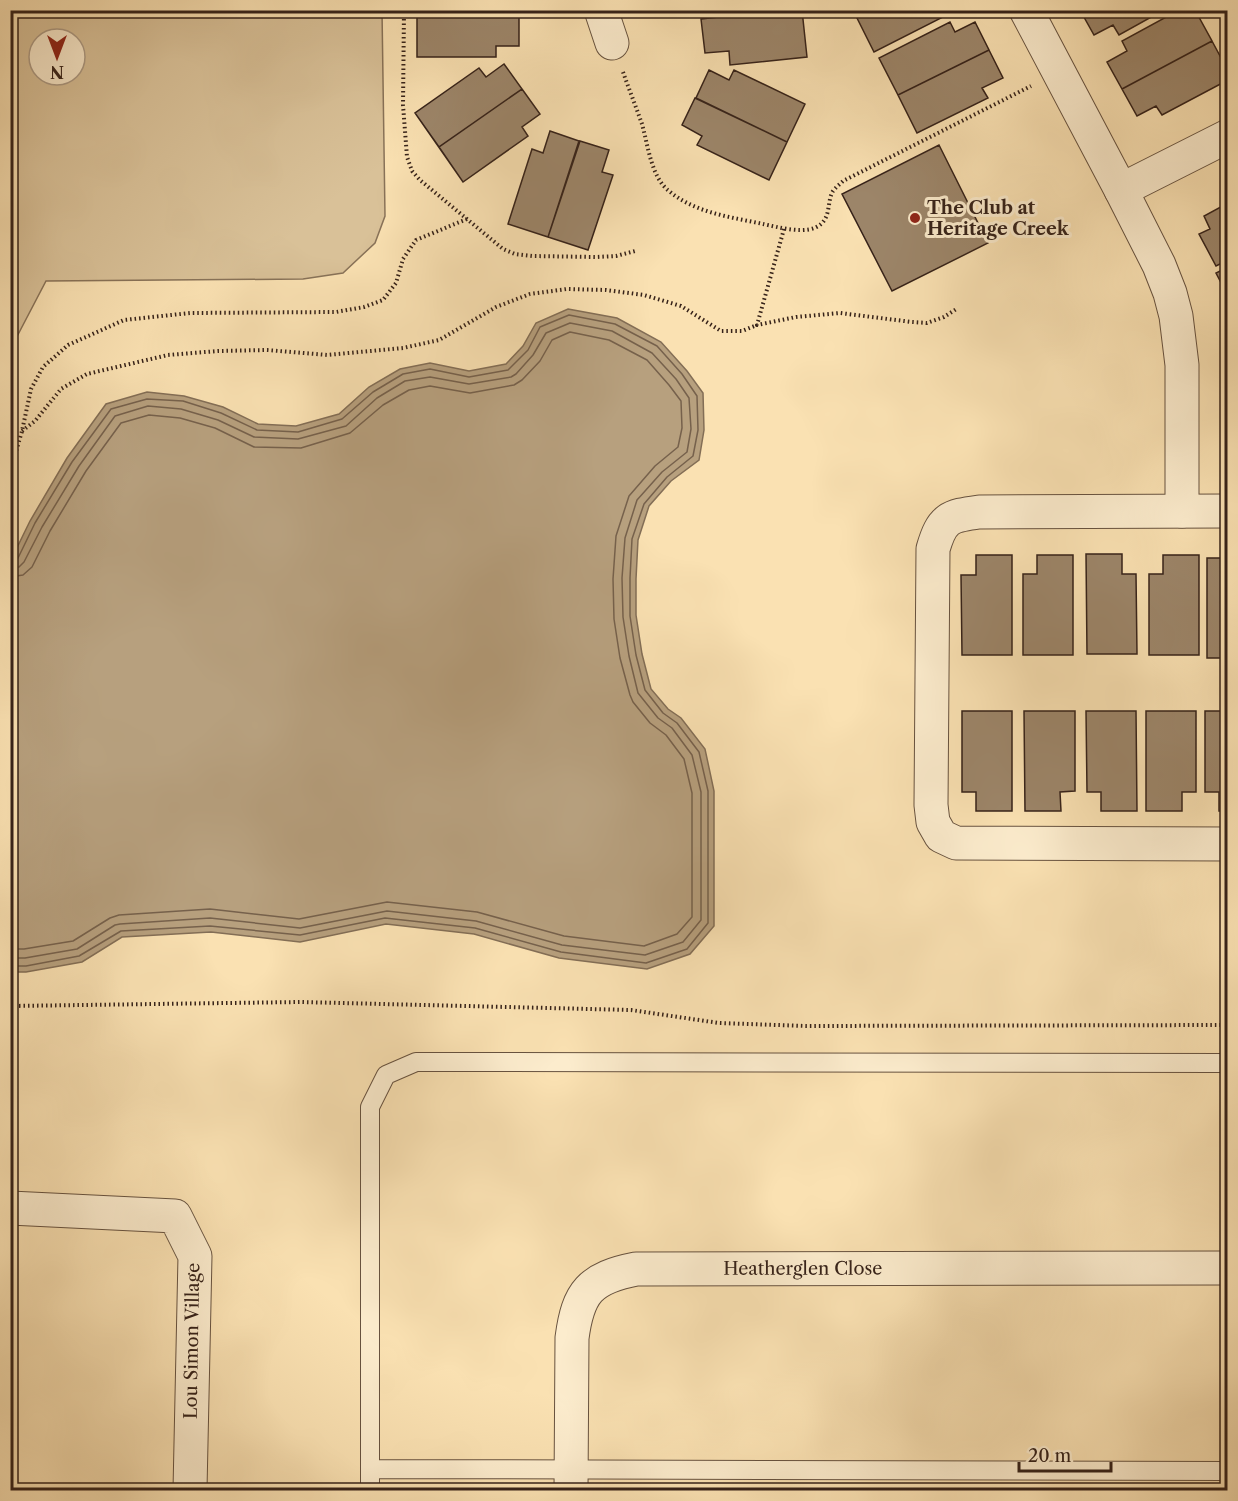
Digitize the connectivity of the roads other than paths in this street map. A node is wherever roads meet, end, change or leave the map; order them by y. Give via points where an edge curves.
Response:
1 (601, 10) edge
2 (1026, 10) edge
3 (612, 43) road end
4 (1227, 136) edge
5 (1121, 190) junction
6 (1182, 511) junction
7 (1227, 511) edge
8 (1227, 844) edge
9 (1227, 1063) edge
10 (10, 1208) edge
11 (1227, 1268) edge
12 (370, 1469) junction
13 (1227, 1471) edge
14 (571, 1480) edge
15 (189, 1491) edge
16 (370, 1491) edge

1 - 3 street
2 - 5 street
4 - 5 street
5 - 6 street via 1159,265 1176,316 1182,376
6 - 7 street
6 - 8 street via 979,512 948,519 938,531 933,549 933,822 941,836 956,843
9 - 12 lane via 417,1062 386,1075 370,1107
10 - 15 street, Lou Simon Village via 175,1216 195,1256
11 - 14 street, Heatherglen Close via 618,1272 589,1287 574,1318
12 - 14 lane
12 - 16 lane
13 - 14 lane

